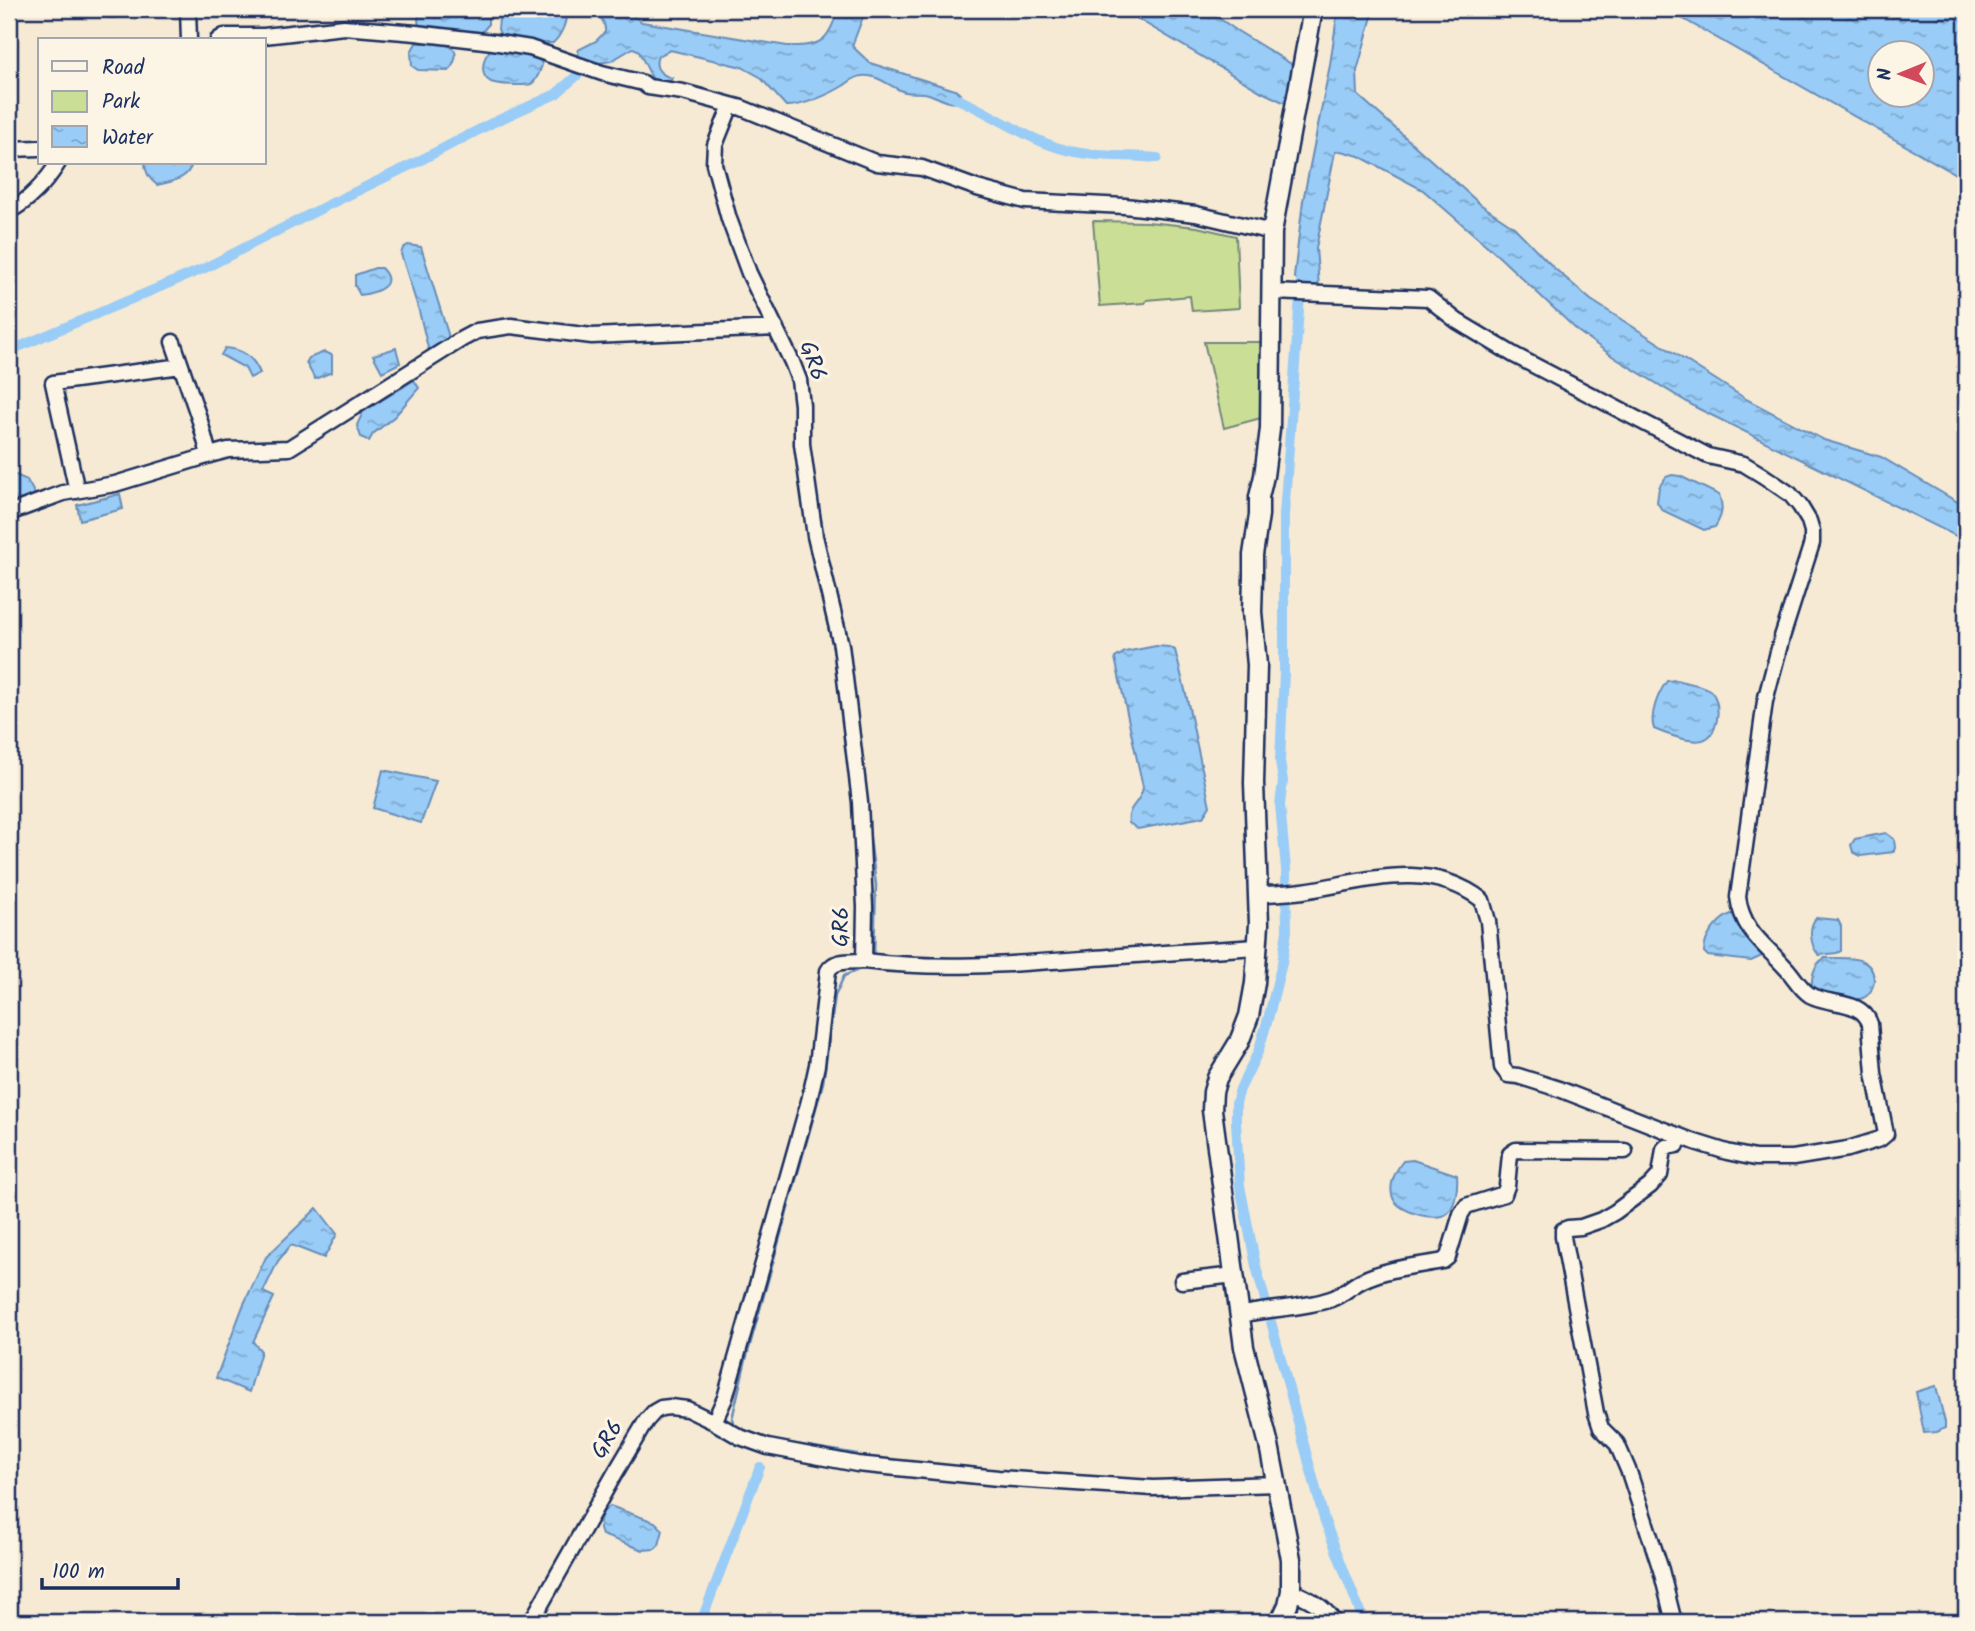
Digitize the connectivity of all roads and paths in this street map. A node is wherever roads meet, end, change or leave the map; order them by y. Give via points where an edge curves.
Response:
1 (188, 9) edge
2 (1313, 9) edge
3 (189, 38) edge
4 (221, 38) edge
5 (731, 105) junction
6 (38, 148) edge
7 (9, 149) edge
8 (57, 164) edge
9 (9, 211) edge
10 (1272, 232) junction
11 (1277, 292) junction
12 (776, 328) junction
13 (173, 342) dead end
14 (181, 366) junction
15 (209, 455) junction
16 (77, 491) junction
17 (9, 513) edge
18 (1263, 895) junction
19 (1258, 947) junction
20 (864, 961) junction
21 (1679, 1137) junction
22 (1625, 1151) dead end
23 (1234, 1275) junction
24 (1182, 1281) dead end
25 (1239, 1315) junction
26 (714, 1422) junction
27 (1277, 1484) junction
28 (1291, 1591) junction
29 (531, 1622) edge
30 (1280, 1622) edge
31 (1334, 1622) edge
32 (1674, 1622) edge

1 - 3 street
2 - 10 main road
4 - 5 street via 344,27 493,42 530,48 648,87
5 - 10 street via 877,163 922,168 1024,201 1196,214
5 - 12 street, GR6 via 715,145 714,164 749,273
6 - 7 street
8 - 9 street via 40,186
10 - 11 main road
11 - 18 main road via 1270,429 1253,555 1254,783
11 - 21 street via 1428,298 1514,355 1708,456 1744,464 1790,494 1810,521 1811,550 1765,701 1738,897 1748,927 1803,989 1815,997 1863,1010 1868,1017 1886,1134 1848,1149 1793,1158 1755,1158
12 - 15 street via 592,336 511,326 477,331 289,448
12 - 20 street, GR6 via 799,380 802,444 816,536 845,672 860,802
13 - 14 street
14 - 15 street
14 - 16 street via 53,383
15 - 16 street
16 - 17 street
18 - 19 main road
18 - 21 street via 1400,876 1441,879 1472,892 1482,900 1488,921 1505,1073 1559,1088
19 - 20 street via 956,967
19 - 23 main road via 1249,1016 1213,1092
20 - 26 street, GR6 via 837,963 828,971 809,1101 725,1398
21 - 32 street via 1677,1145 1664,1149 1660,1175 1650,1186 1601,1220 1563,1230 1596,1413 1629,1472
22 - 25 street via 1516,1150 1510,1154 1504,1194 1466,1206 1443,1261 1379,1273 1329,1300
23 - 24 street
23 - 25 main road
25 - 27 main road
26 - 27 street via 768,1447 857,1464 1153,1488
26 - 29 street, GR6 via 687,1409 670,1407 654,1412
27 - 28 main road via 1291,1559
28 - 30 main road
28 - 31 street via 1319,1605

